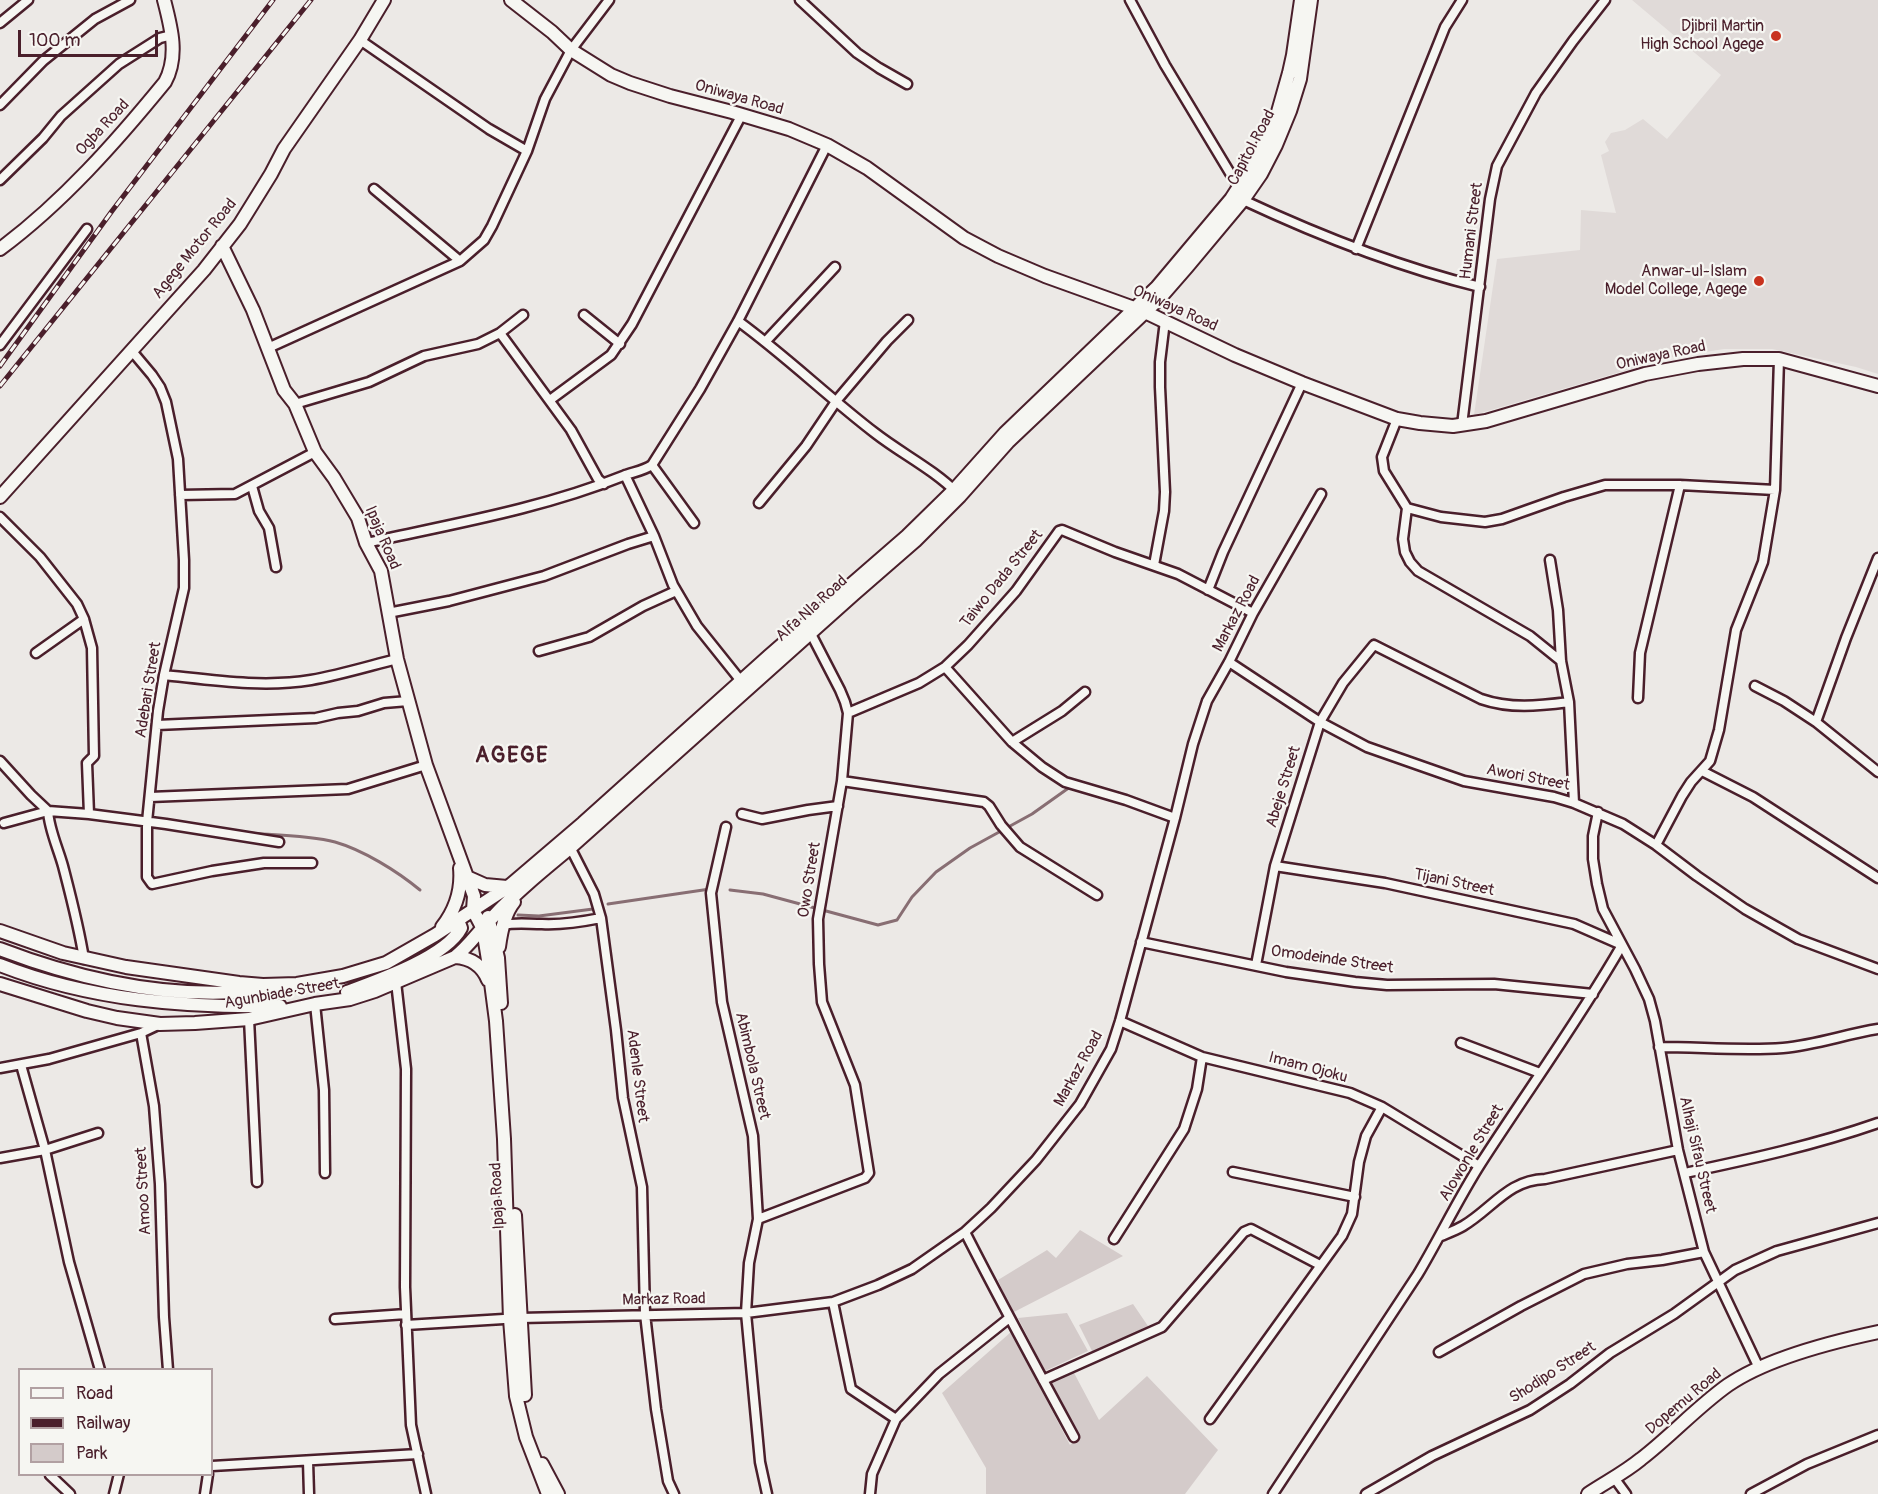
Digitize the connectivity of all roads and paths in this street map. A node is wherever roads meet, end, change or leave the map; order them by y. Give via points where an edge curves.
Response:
1 (28, 0) edge
2 (130, 0) edge
3 (164, 0) edge
4 (384, 0) edge
5 (511, 0) edge
6 (609, 0) edge
7 (800, 0) edge
8 (1130, 0) edge
9 (1301, 0) edge
10 (1311, 0) edge
11 (1462, 0) edge
12 (1605, 0) edge
13 (0, 23) edge
14 (172, 35) junction
15 (360, 40) junction
16 (571, 50) junction
17 (907, 84) dead end
18 (0, 105) edge
19 (742, 114) junction
20 (827, 145) junction
21 (527, 152) junction
22 (0, 180) edge
23 (374, 189) dead end
24 (1241, 194) junction
25 (87, 229) dead end
26 (1, 246) edge
27 (222, 246) junction
28 (1356, 249) junction
29 (460, 261) junction
30 (835, 267) dead end
31 (1480, 287) junction
32 (1140, 310) junction
33 (523, 315) dead end
34 (584, 315) dead end
35 (908, 320) dead end
36 (738, 321) junction
37 (1165, 321) junction
38 (500, 333) junction
39 (766, 341) junction
40 (620, 344) junction
41 (0, 345) edge
42 (268, 348) junction
43 (131, 350) junction
44 (1779, 359) junction
45 (1302, 383) junction
46 (1878, 386) edge
47 (550, 400) junction
48 (837, 400) junction
49 (295, 404) junction
50 (1397, 418) junction
51 (1462, 425) junction
52 (315, 452) junction
53 (652, 465) junction
54 (626, 475) junction
55 (604, 484) junction
56 (1680, 485) junction
57 (252, 486) junction
58 (1775, 490) junction
59 (957, 493) junction
60 (1321, 494) dead end
61 (180, 495) junction
62 (0, 497) edge
63 (759, 503) dead end
64 (1407, 508) junction
65 (0, 517) edge
66 (694, 523) dead end
67 (654, 536) junction
68 (366, 543) junction
69 (1878, 558) edge
70 (1550, 560) dead end
71 (1154, 565) junction
72 (276, 567) dead end
73 (1208, 590) junction
74 (676, 591) junction
75 (388, 613) junction
76 (1253, 613) junction
77 (84, 619) junction
78 (808, 629) junction
79 (539, 651) dead end
80 (36, 653) dead end
81 (397, 659) junction
82 (1561, 661) junction
83 (1229, 662) junction
84 (945, 668) junction
85 (164, 675) junction
86 (741, 681) junction
87 (1755, 686) dead end
88 (1085, 692) dead end
89 (1638, 698) dead end
90 (408, 701) junction
91 (1569, 702) junction
92 (848, 713) junction
93 (1320, 722) junction
94 (1816, 722) junction
95 (157, 725) junction
96 (1012, 742) junction
97 (0, 761) edge
98 (426, 765) junction
99 (1702, 771) junction
100 (1878, 772) edge
101 (842, 781) junction
102 (150, 797) junction
103 (1574, 803) junction
104 (838, 806) junction
105 (48, 811) junction
106 (1598, 812) junction
107 (89, 814) junction
108 (742, 814) dead end
109 (1175, 818) junction
110 (147, 822) junction
111 (4, 823) dead end
112 (726, 827) dead end
113 (279, 842) dead end
114 (567, 844) junction
115 (1656, 845) junction
116 (459, 855) junction
117 (312, 863) dead end
118 (1275, 866) junction
119 (467, 877) junction
120 (1878, 878) edge
121 (530, 881) junction
122 (508, 887) junction
123 (1097, 895) dead end
124 (476, 904) junction
125 (601, 918) junction
126 (458, 920) junction
127 (486, 924) junction
128 (504, 925) junction
129 (0, 932) edge
130 (435, 935) junction
131 (1141, 942) junction
132 (1622, 945) junction
133 (0, 949) edge
134 (455, 957) junction
135 (498, 958) junction
136 (84, 959) junction
137 (0, 965) edge
138 (1256, 965) junction
139 (1878, 969) edge
140 (396, 982) junction
141 (0, 984) edge
142 (297, 984) junction
143 (1593, 994) junction
144 (493, 997) junction
145 (315, 1004) junction
146 (299, 1008) junction
147 (249, 1019) junction
148 (1120, 1021) junction
149 (160, 1024) junction
150 (1878, 1029) edge
151 (141, 1033) junction
152 (1461, 1043) dead end
153 (1659, 1047) junction
154 (1202, 1056) junction
155 (21, 1065) junction
156 (0, 1068) edge
157 (1540, 1073) junction
158 (1382, 1107) junction
159 (1878, 1123) edge
160 (98, 1132) dead end
161 (45, 1150) junction
162 (1678, 1150) junction
163 (0, 1158) edge
164 (1479, 1166) junction
165 (1233, 1172) dead end
166 (325, 1173) dead end
167 (1685, 1173) junction
168 (257, 1182) dead end
169 (1355, 1197) junction
170 (758, 1219) junction
171 (1878, 1223) edge
172 (965, 1232) junction
173 (1440, 1236) junction
174 (1114, 1239) dead end
175 (1704, 1252) junction
176 (1320, 1265) junction
177 (1717, 1283) junction
178 (833, 1302) junction
179 (746, 1313) junction
180 (406, 1314) junction
181 (645, 1314) junction
182 (515, 1318) junction
183 (1008, 1318) junction
184 (335, 1319) dead end
185 (406, 1325) junction
186 (1878, 1332) edge
187 (1439, 1353) dead end
188 (99, 1368) edge
189 (168, 1368) edge
190 (1759, 1368) junction
191 (1043, 1380) junction
192 (896, 1419) junction
193 (1210, 1419) dead end
194 (1878, 1435) edge
195 (1074, 1437) dead end
196 (418, 1454) junction
197 (308, 1461) junction
198 (537, 1462) junction
199 (213, 1466) edge
200 (51, 1476) edge
201 (118, 1476) edge
202 (208, 1476) edge
203 (1615, 1479) junction
204 (70, 1494) edge
205 (114, 1494) edge
206 (205, 1494) edge
207 (309, 1494) edge
208 (426, 1494) edge
209 (548, 1494) edge
210 (558, 1494) edge
211 (674, 1494) edge
212 (767, 1494) edge
213 (870, 1494) edge
214 (1273, 1494) edge
215 (1366, 1494) edge
216 (1588, 1494) edge
217 (1626, 1494) edge
218 (1751, 1494) edge

1 - 13 street
2 - 18 street via 95,19 51,54
3 - 14 main road, Ogba Road
4 - 15 main road, Agege Motor Road
5 - 16 main road, Oniwaya Road
6 - 16 street
7 - 17 street via 858,53
8 - 24 street
9 - 24 main road, Capitol Road via 1293,55 1276,118
10 - 24 main road, Capitol Road via 1300,80 1290,111 1266,164
11 - 28 street via 1445,27
12 - 31 street, Humani Street via 1536,93 1497,166
14 - 22 street via 160,38 112,69
14 - 26 main road, Ogba Road via 170,73 124,133 35,223
15 - 21 street
15 - 27 main road, Agege Motor Road
16 - 19 main road, Oniwaya Road via 630,84
16 - 21 street via 545,99
19 - 20 main road, Oniwaya Road
19 - 40 street
20 - 32 main road, Oniwaya Road via 867,168 964,238 998,256
20 - 36 street
21 - 29 street via 484,240
23 - 29 street
24 - 28 street via 1297,226
24 - 32 main road, Capitol Road via 1180,275
25 - 41 street
27 - 42 main road, Ipaja Road
27 - 43 main road, Agege Motor Road
28 - 31 street
29 - 42 street
30 - 39 street
31 - 51 street, Humani Street
32 - 37 main road, Oniwaya Road
32 - 59 main road, Alfa Nla Road
33 - 38 street
34 - 40 street
35 - 48 street
36 - 39 street
36 - 53 street
37 - 45 main road, Oniwaya Road
37 - 71 street via 1160,387 1165,492
38 - 47 street
38 - 49 street via 478,344 424,357 369,382
39 - 48 street
40 - 47 street
42 - 49 main road, Ipaja Road via 284,390
43 - 61 street, Adebari Street via 160,387 166,402 178,459
43 - 62 main road, Agege Motor Road
44 - 46 main road, Oniwaya Road
44 - 51 main road, Oniwaya Road via 1743,358 1645,374
44 - 58 street
45 - 50 main road, Oniwaya Road
45 - 73 street
47 - 55 street
48 - 59 street via 873,432
48 - 63 street via 806,446
49 - 52 main road, Ipaja Road
50 - 51 main road, Oniwaya Road
50 - 64 street via 1381,464
52 - 57 street
52 - 68 main road, Ipaja Road via 358,518
53 - 54 street
53 - 66 street
54 - 55 street
54 - 67 street
55 - 68 street via 537,505
56 - 58 street
56 - 64 street via 1605,485 1485,522
56 - 89 street via 1640,653
57 - 61 street via 235,494
57 - 72 street via 269,528
58 - 99 street via 1763,562 1736,630 1719,730 1710,761
59 - 78 main road, Alfa Nla Road
60 - 76 street, Markaz Road
61 - 85 street, Adebari Street via 184,588
64 - 82 street via 1405,552 1418,570 1530,636
65 - 77 street via 40,557
67 - 74 street
67 - 75 street via 544,576
68 - 75 main road, Ipaja Road via 381,571
69 - 94 street
70 - 82 street
71 - 73 street, Taiwo Dada Street
71 - 84 street, Taiwo Dada Street via 1059,531 1016,591
73 - 76 street, Taiwo Dada Street
74 - 79 street via 589,637
74 - 86 street via 696,626
75 - 81 main road, Ipaja Road
76 - 83 street, Markaz Road
77 - 80 street
77 - 107 street via 93,648 94,756 87,763
78 - 86 main road, Alfa Nla Road
78 - 92 street, Owo Street
78 - 114 main road, Alfa Nla Road
81 - 85 street via 311,680 269,683
81 - 90 main road, Ipaja Road
82 - 91 street
83 - 93 street, Awori Street
83 - 109 street, Markaz Road via 1199,722
84 - 92 street, Taiwo Dada Street
84 - 96 street
85 - 95 street, Adebari Street
86 - 114 main road, Alfa Nla Road
87 - 94 street
88 - 96 street
90 - 95 street via 316,718
90 - 98 main road, Ipaja Road
91 - 93 street, Abeje Street via 1533,707 1492,703 1374,645 1342,683
91 - 103 street
92 - 101 street, Owo Street
93 - 103 street, Awori Street via 1367,747 1464,781
93 - 118 street, Abeje Street
94 - 100 street
95 - 102 street, Adebari Street
96 - 109 street via 1065,782
97 - 105 street
98 - 102 street via 348,789
98 - 116 main road, Ipaja Road
99 - 115 street via 1690,783
99 - 120 street via 1753,797
101 - 104 street, Owo Street
101 - 123 street via 984,802 1020,847
102 - 110 street, Adebari Street
103 - 106 street, Awori Street
104 - 108 street via 762,819
104 - 170 street, Owo Street via 818,919 822,1002 855,1085 869,1173 865,1178
105 - 107 street
105 - 111 street
105 - 136 street
106 - 115 street, Awori Street
106 - 132 street via 1593,836 1597,884 1604,909
107 - 110 street
109 - 131 street, Markaz Road
110 - 113 street
110 - 117 street, Adebari Street via 147,877 152,884 264,863
112 - 170 street, Abimbola Street via 711,893 722,1002 753,1136
114 - 121 main road, Alfa Nla Road
114 - 122 main road, Alfa Nla Road
114 - 125 street, Adenle Street via 594,894
115 - 139 street, Awori Street via 1745,909 1798,939
116 - 119 main road, Ipaja Road
116 - 130 main road via 461,881 455,906
118 - 132 street, Tijani Street via 1384,883 1574,924
118 - 138 street, Abeje Street
119 - 122 main road via 485,885
119 - 124 main road, Ipaja Road
121 - 127 main road, Alfa Nla Road
121 - 128 main road via 510,907
122 - 124 main road, Alfa Nla Road
124 - 126 main road, Agunbiade Street
124 - 127 main road, Ipaja Road
125 - 128 street via 567,924
125 - 181 street, Adenle Street via 623,1098 642,1187
126 - 130 main road, Agunbiade Street
126 - 145 main road via 458,934 444,947 404,970
127 - 134 main road, Agunbiade Street
127 - 135 main road, Ipaja Road
127 - 144 main road, Ipaja Road
128 - 135 main road
129 - 136 main road, Agunbiade Street
130 - 142 main road, Agunbiade Street via 386,963
131 - 138 street, Omodeinde Street
131 - 148 street, Markaz Road
132 - 143 street, Alowonle Street
132 - 153 street, Alhaji Sifau Street via 1649,999
133 - 142 main road via 62,970 163,989 231,993
134 - 140 main road, Agunbiade Street
134 - 144 main road via 465,957 482,969
135 - 182 main road, Ipaja Road via 511,1126
136 - 142 main road, Agunbiade Street via 239,983
137 - 146 main road via 52,983 175,1004
138 - 143 street, Omodeinde Street via 1377,984 1494,984
140 - 145 main road, Agunbiade Street via 350,999
140 - 180 street via 406,1069
141 - 149 main road, Agunbiade Street via 87,1011
143 - 157 street, Alowonle Street
144 - 182 main road, Ipaja Road
145 - 146 main road, Agunbiade Street
145 - 166 street via 324,1090
146 - 147 main road, Agunbiade Street
147 - 149 main road, Agunbiade Street
147 - 168 street
148 - 154 street, Imam Ojoku
148 - 172 street, Markaz Road via 1111,1049 1080,1104 1036,1160
149 - 151 street
150 - 153 street via 1781,1048
151 - 155 street
151 - 189 street, Amoo Street via 154,1106
152 - 157 street
153 - 162 street, Alhaji Sifau Street
154 - 158 street, Imam Ojoku via 1322,1085
154 - 174 street via 1197,1089 1184,1129
155 - 156 street
155 - 161 street
157 - 164 street, Alowonle Street
158 - 164 street, Imam Ojoku
158 - 169 street via 1366,1136
159 - 167 street via 1773,1155
160 - 161 street
161 - 163 street
161 - 188 street via 69,1262
162 - 167 street, Alhaji Sifau Street
162 - 173 street via 1518,1185 1463,1226
164 - 173 street, Alowonle Street
165 - 169 street
167 - 175 street, Alhaji Sifau Street
169 - 176 street via 1342,1236
170 - 179 street, Abimbola Street via 749,1263
171 - 177 street, Shodipo Street via 1777,1251
172 - 178 street, Markaz Road via 912,1269
172 - 183 street
173 - 214 street, Alowonle Street
175 - 177 street, Alhaji Sifau Street
175 - 187 street via 1584,1274
176 - 191 street via 1248,1230 1162,1327
176 - 193 street
177 - 190 street, Alhaji Sifau Street
177 - 215 street, Shodipo Street via 1530,1410 1432,1456
178 - 179 street, Markaz Road
178 - 192 street via 851,1389
179 - 181 street, Markaz Road
179 - 212 street, Abimbola Street via 760,1462
180 - 184 street
180 - 185 street
181 - 182 street, Markaz Road
181 - 211 street, Adenle Street via 658,1419 668,1481
182 - 185 street, Markaz Road
182 - 198 main road, Ipaja Road via 519,1413
183 - 191 street
183 - 192 street via 939,1374
185 - 196 street via 411,1425
186 - 190 main road, Dopemu Road
190 - 203 main road, Dopemu Road via 1729,1385
191 - 195 street
192 - 213 street via 872,1474
194 - 218 street via 1807,1464
196 - 197 street
196 - 208 street
197 - 199 street
197 - 207 street
198 - 209 main road, Ipaja Road
198 - 210 main road, Ipaja Road
200 - 204 street
201 - 205 street
202 - 206 street
203 - 216 main road, Dopemu Road
203 - 217 street

